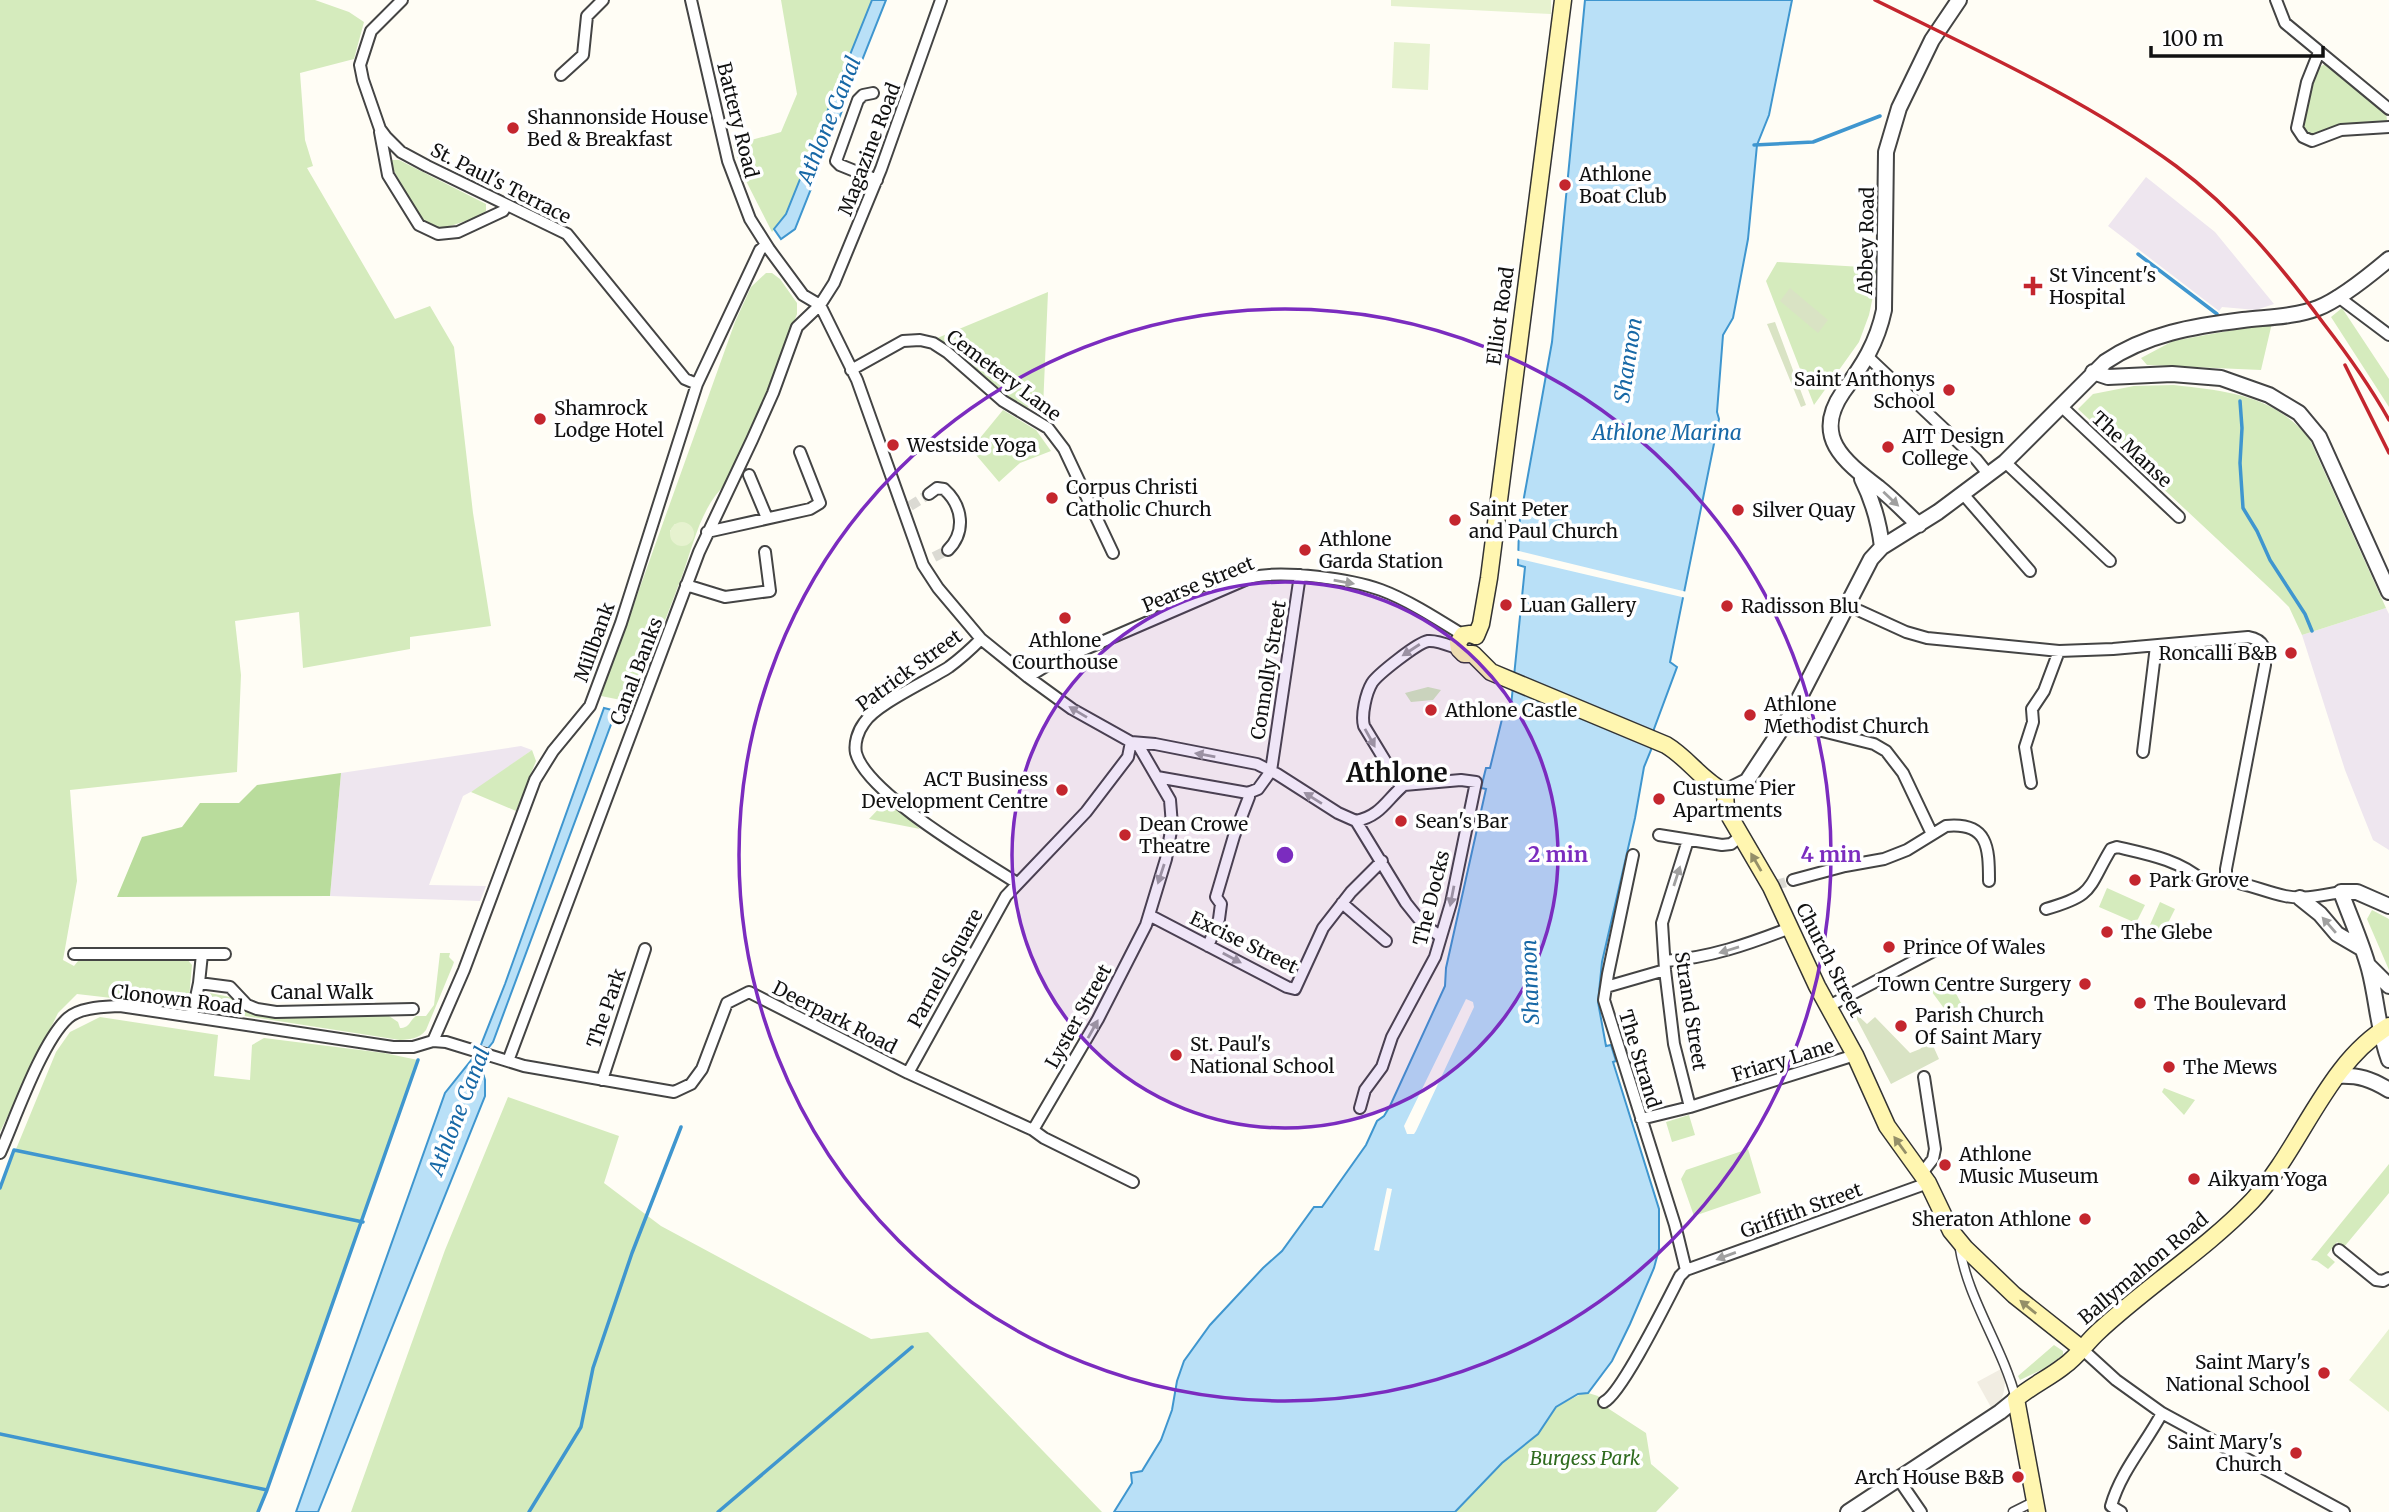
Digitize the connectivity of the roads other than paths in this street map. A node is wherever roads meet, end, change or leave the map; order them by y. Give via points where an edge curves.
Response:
1 (402, 0) edge
2 (603, 0) edge
3 (691, 0) edge
4 (942, 0) edge
5 (1563, 0) edge
6 (1959, 0) edge
7 (2277, 4) edge
8 (2319, 52) junction
9 (561, 75) dead end
10 (873, 93) dead end
11 (2389, 109) edge
12 (2389, 127) edge
13 (380, 129) junction
14 (877, 180) junction
15 (507, 205) junction
16 (767, 247) junction
17 (2389, 259) edge
18 (2337, 296) junction
19 (820, 305) junction
20 (2389, 335) edge
21 (1868, 357) junction
22 (851, 370) junction
23 (2093, 372) junction
24 (697, 384) junction
25 (2061, 405) junction
26 (800, 452) dead end
27 (2005, 462) junction
28 (748, 475) dead end
29 (1860, 475) junction
30 (1989, 475) junction
31 (929, 494) dead end
32 (1963, 494) junction
33 (2179, 517) dead end
34 (767, 518) junction
35 (1919, 525) junction
36 (707, 532) junction
37 (1882, 547) junction
38 (948, 550) tunnel mouth
39 (765, 552) dead end
40 (1113, 553) dead end
41 (934, 557) tunnel mouth
42 (2110, 561) dead end
43 (922, 562) junction
44 (2030, 571) dead end
45 (1300, 575) junction
46 (686, 585) junction
47 (2389, 592) edge
48 (1860, 611) dead end
49 (981, 639) junction
50 (1468, 644) junction
51 (2156, 646) junction
52 (2059, 651) junction
53 (1028, 677) junction
54 (1790, 716) junction
55 (1134, 743) junction
56 (2143, 752) dead end
57 (1271, 771) junction
58 (1157, 777) junction
59 (2031, 783) dead end
60 (1401, 787) junction
61 (1725, 792) junction
62 (1248, 793) junction
63 (1356, 821) junction
64 (1932, 834) junction
65 (1659, 835) dead end
66 (1741, 836) junction
67 (1688, 840) junction
68 (1633, 855) dead end
69 (1382, 861) junction
70 (1793, 880) tunnel mouth
71 (2226, 880) junction
72 (1989, 881) dead end
73 (1017, 883) junction
74 (2341, 892) junction
75 (2300, 898) junction
76 (1342, 903) junction
77 (2389, 906) edge
78 (2046, 909) dead end
79 (1149, 915) junction
80 (1790, 928) junction
81 (1441, 937) junction
82 (1386, 941) dead end
83 (1209, 946) junction
84 (1941, 947) dead end
85 (645, 948) dead end
86 (2361, 948) junction
87 (74, 954) dead end
88 (202, 954) junction
89 (225, 954) dead end
90 (2368, 965) junction
91 (1665, 966) junction
92 (199, 983) junction
93 (1606, 986) junction
94 (2389, 986) edge
95 (1829, 1006) junction
96 (413, 1009) dead end
97 (192, 1016) junction
98 (2385, 1028) edge
99 (433, 1041) junction
100 (1855, 1055) junction
101 (502, 1060) junction
102 (2389, 1060) edge
103 (908, 1073) junction
104 (2338, 1076) junction
105 (1924, 1077) dead end
106 (602, 1080) junction
107 (2389, 1090) edge
108 (1690, 1107) junction
109 (1360, 1108) dead end
110 (1641, 1119) junction
111 (1033, 1130) junction
112 (0, 1153) edge
113 (1925, 1178) junction
114 (1133, 1182) dead end
115 (1959, 1239) junction
116 (2339, 1250) dead end
117 (1686, 1270) junction
118 (2389, 1278) edge
119 (2082, 1349) junction
120 (2016, 1398) junction
121 (1604, 1402) dead end
122 (2162, 1413) junction
123 (1899, 1480) junction
124 (2035, 1507) edge
125 (1848, 1512) edge
126 (1921, 1512) edge
127 (2013, 1512) edge
128 (2121, 1512) edge
129 (2344, 1512) edge

1 - 13 street, St. Paul's Terrace via 375,25 362,56 363,80
2 - 9 street via 587,16 583,55
3 - 16 street, Battery Road via 728,161 750,219
4 - 14 street, Magazine Road
5 - 50 main road, Elliot Road via 1487,588
6 - 21 street, Abbey Road via 1932,40 1885,152 1884,310
7 - 8 street via 2285,23
8 - 11 street
8 - 12 street via 2307,82 2297,128 2300,134 2312,141 2341,130
10 - 14 street via 858,100 836,160
13 - 15 street, St. Paul's Terrace via 407,155
13 - 15 street via 388,175 419,225 438,234 458,232
14 - 19 street, Magazine Road via 835,283
15 - 24 street, St. Paul's Terrace via 567,234 685,379
16 - 19 street, Battery Road via 803,295
16 - 24 street, Millbank via 761,250
17 - 18 street
18 - 20 street
18 - 23 street via 2318,308 2288,315 2173,331 2121,351
19 - 22 street
19 - 36 street, Canal Banks via 797,327 752,440
21 - 29 street, Abbey Road via 1829,419 1834,441
21 - 30 street
22 - 40 street, Cemetery Lane via 908,340 925,340 947,352 1003,401 1055,435
22 - 43 street via 906,508
23 - 25 street
23 - 47 street via 2108,377 2172,374 2221,378 2269,394 2299,413 2319,437
24 - 99 street, Millbank via 590,706 535,780
25 - 27 street
25 - 33 street, The Manse
26 - 34 street via 820,503
27 - 30 street
27 - 42 street
28 - 34 street
29 -> 35 street, Abbey Road
29 - 37 street, Abbey Road via 1872,499
30 - 32 street
31 - 38 street via 944,489 958,511 960,534
32 - 35 street
32 - 44 street
34 - 36 street
35 - 37 street
36 - 46 street, Canal Banks
37 - 54 street via 1862,574
39 - 46 street via 770,591 725,597
41 - 43 street
43 - 49 street via 938,589
45 -> 50 street, Pearse Street via 1383,591
45 - 53 street, Pearse Street via 1252,577
45 - 57 street, Connolly Street
46 - 101 street, Canal Banks
48 - 52 street via 1927,638
49 - 53 street
49 - 73 street, Patrick Street via 948,667 871,715 855,744 856,755 891,796 924,823
50 -> 60 street via 1424,642 1372,683 1364,726
50 - 61 main road via 1492,671 1666,745
51 - 52 street
51 - 56 street
51 - 71 street via 2248,637 2265,648
52 - 59 street via 2032,709 2025,747
55 -> 53 street via 1072,709
54 - 61 street via 1747,781
54 - 64 street via 1814,729 1886,751 1903,773
57 -> 55 street via 1257,764
55 - 58 street, Lyster Street
55 - 73 street, Parnell Square via 1112,779
57 - 62 street via 1258,789
63 -> 57 street
58 - 62 street
58 -> 79 street, Lyster Street via 1170,800 1172,825
60 - 63 street via 1391,802
60 -> 81 street, The Docks via 1447,780 1476,782
61 - 66 main road, Church Street via 1726,810
62 - 83 street via 1216,897 1221,904 1219,919
63 - 69 street
64 - 70 street via 1884,859
64 - 72 street via 1953,825 1979,833 1988,847
65 - 67 street
66 - 67 street via 1722,845
80 -> 66 main road, Church Street via 1773,886
91 -> 67 street, Strand Street via 1662,923
68 - 93 street, The Strand
69 - 76 street, Excise Street
69 - 81 street via 1406,903
71 - 75 street
71 - 78 street via 2203,881 2192,870 2118,847 2111,849 2086,893
73 - 103 street, Parnell Square via 974,950
74 - 75 street
74 - 77 street via 2357,892
74 - 86 street
86 -> 75 street via 2337,934
76 - 82 street
83 -> 76 street, Excise Street via 1295,989 1323,928
79 - 83 street, Excise Street
111 -> 79 street, Lyster Street via 1098,1019
80 -> 91 street
80 - 95 main road, Church Street
81 - 109 street, The Docks
84 - 95 street
85 - 106 street, The Park
86 - 90 street
87 - 88 street
88 - 89 street
88 - 92 street
90 - 94 street
90 - 98 street
91 - 93 street
91 - 108 street, Strand Street via 1674,1044
92 - 96 street, Canal Walk via 230,987 247,1005 276,1012
92 - 97 street
93 - 110 street, The Strand via 1606,1011
95 - 100 main road, Church Street
97 - 99 street, Clonown Road via 393,1047
97 - 112 street, Clonown Road via 120,1006 91,1008 69,1017 47,1046
98 - 102 street
98 - 104 main road, Ballymahon Road
99 - 101 street, Deerpark Road
100 - 108 street, Friary Lane
113 -> 100 main road, Church Street via 1887,1126
101 - 106 street, Deerpark Road
103 - 106 street, Deerpark Road via 749,992 727,1003 702,1069 691,1084 674,1092
103 - 111 street, Deerpark Road
104 - 107 street via 2372,1079
104 - 119 main road, Ballymahon Road via 2254,1199
105 - 113 street via 1935,1149
108 - 110 street, Friary Lane
110 - 117 street, The Strand
111 - 114 street, Deerpark Road
113 - 115 main road, Church Street
113 -> 117 street, Griffith Street
119 -> 115 main road, Church Street via 2014,1295
115 - 120 street via 1962,1264
116 - 118 street via 2376,1279
117 - 121 street via 1623,1380
119 - 120 main road, Ballymahon Road via 2064,1367
119 - 122 street via 2116,1381
120 - 123 street
120 - 124 main road
122 - 128 street via 2118,1482 2111,1506
122 - 129 street
123 - 125 street
123 - 126 street
124 - 127 street

